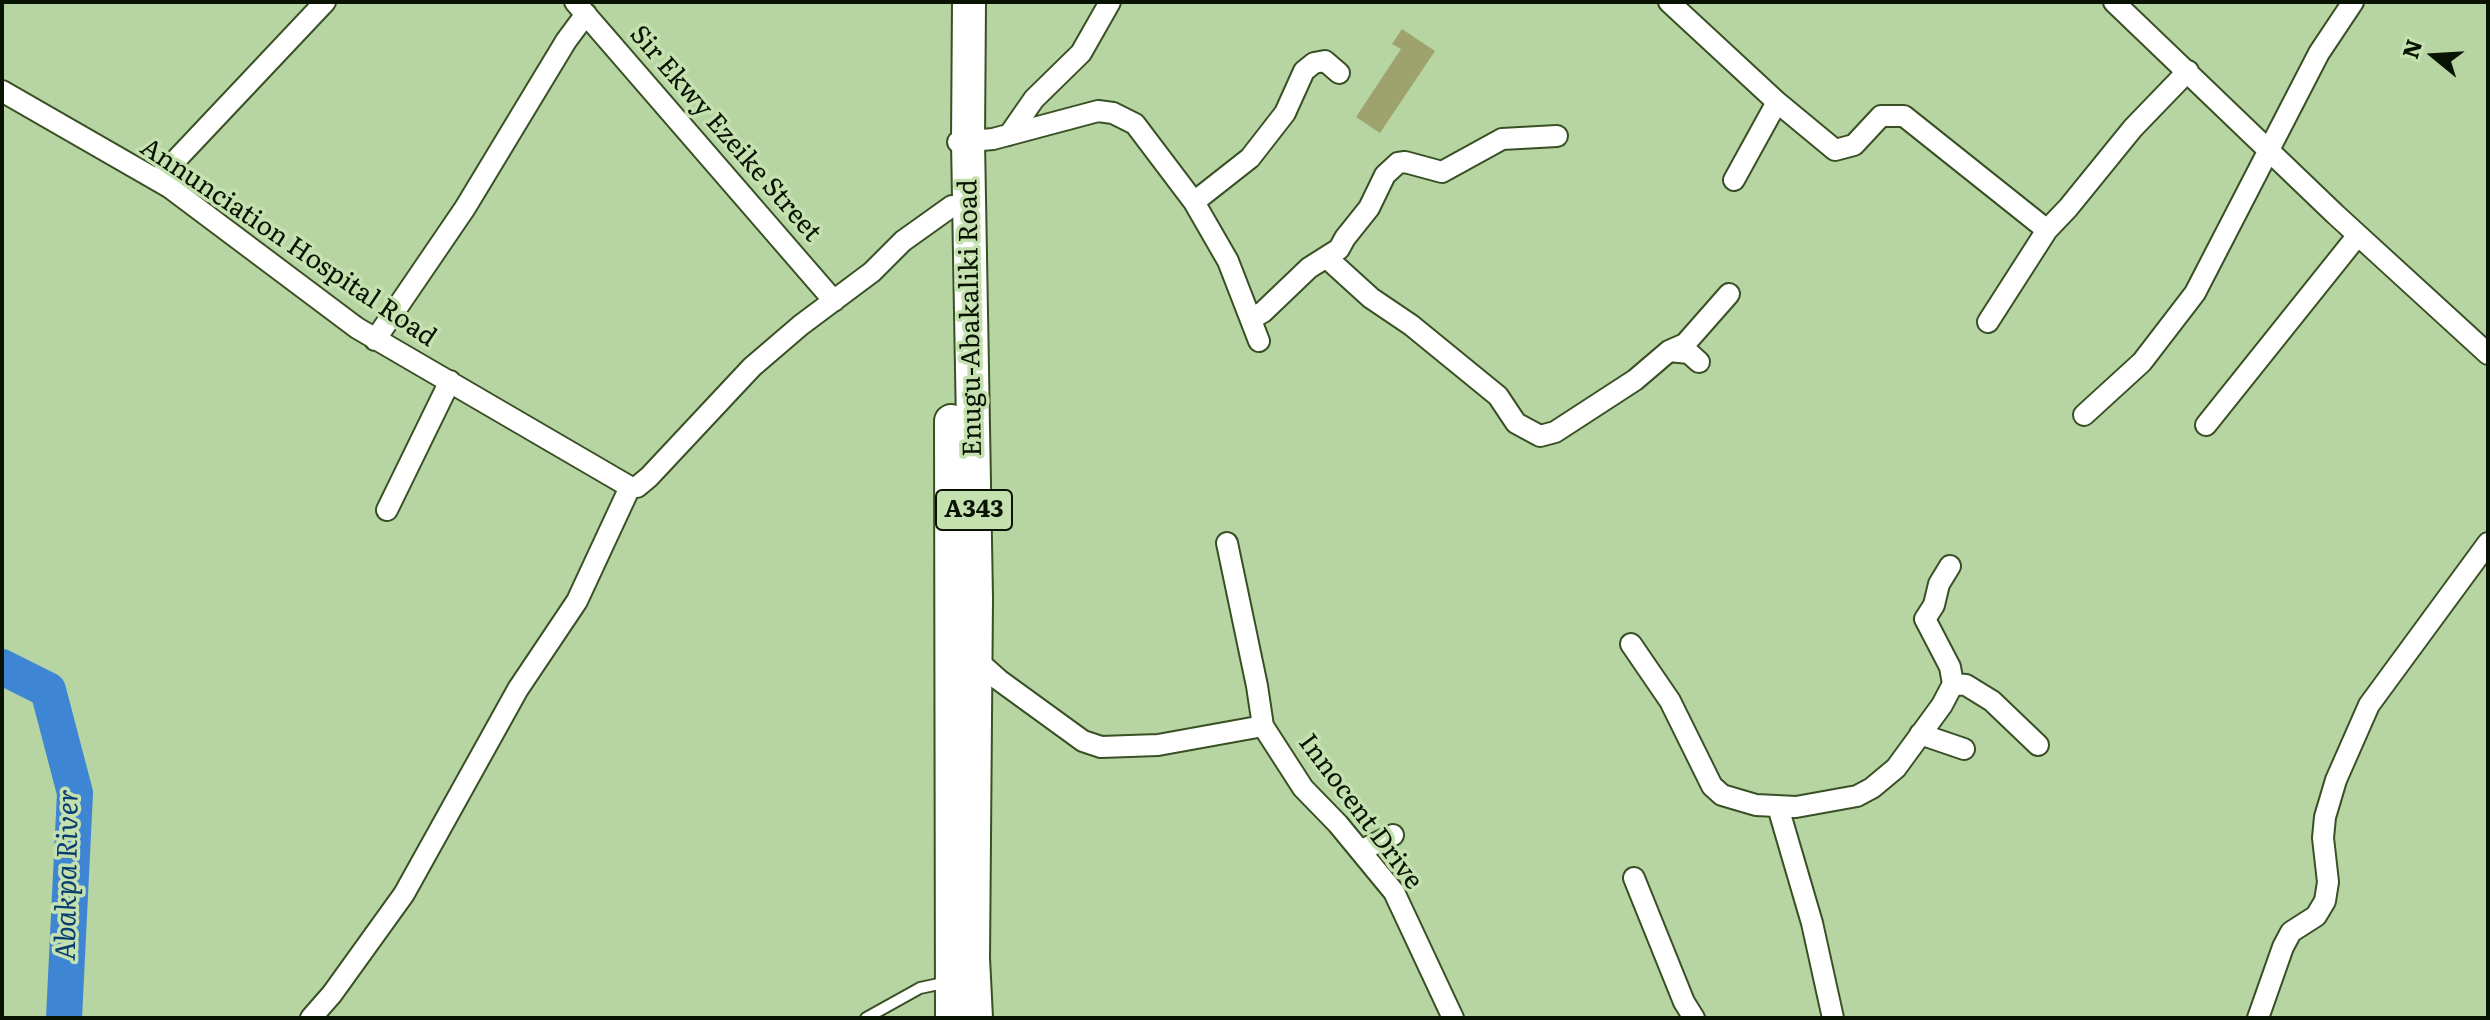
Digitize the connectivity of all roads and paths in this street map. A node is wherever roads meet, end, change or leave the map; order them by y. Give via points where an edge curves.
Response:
1 (325, 2) edge
2 (952, 2) edge
3 (969, 2) edge
4 (1110, 2) edge
5 (1669, 2) edge
6 (2114, 2) edge
7 (2353, 2) edge
8 (581, 8) edge
9 (2188, 71) junction
10 (1339, 73) dead end
11 (2, 91) edge
12 (1777, 102) junction
13 (1009, 135) junction
14 (1557, 136) dead end
15 (960, 142) junction
16 (2269, 149) junction
17 (157, 180) junction
18 (1734, 180) dead end
19 (1194, 202) junction
20 (952, 206) junction
21 (2047, 230) junction
22 (2358, 235) junction
23 (1327, 258) junction
24 (1729, 294) dead end
25 (834, 301) junction
26 (1251, 319) junction
27 (1988, 322) dead end
28 (375, 340) junction
29 (1259, 341) dead end
30 (1669, 351) junction
31 (2488, 354) edge
32 (1699, 362) dead end
33 (450, 381) junction
34 (2084, 415) dead end
35 (2206, 425) dead end
36 (630, 487) junction
37 (387, 510) dead end
38 (1227, 543) dead end
39 (2488, 543) edge
40 (1950, 566) dead end
41 (1631, 644) dead end
42 (962, 649) junction
43 (1953, 684) junction
44 (1263, 726) junction
45 (1920, 734) junction
46 (2038, 745) dead end
47 (1964, 749) dead end
48 (1778, 807) junction
49 (1393, 835) dead end
50 (1360, 851) junction
51 (1634, 878) dead end
52 (950, 982) junction
53 (311, 1018) edge
54 (866, 1018) edge
55 (952, 1018) edge
56 (976, 1018) edge
57 (1453, 1018) edge
58 (1694, 1018) edge
59 (1833, 1018) edge
60 (2258, 1018) edge

1 - 17 street
2 - 15 highway, Enugu-Abakaliki Road / A343
3 - 15 highway, Enugu-Abakaliki Road / A343
4 - 13 street via 1081,53 1034,99
5 - 12 street
6 - 9 street
7 - 16 street via 2319,53
8 - 25 street, Sir Ekwy Ezeike Street
8 - 28 street via 465,208
9 - 16 street
9 - 21 street
10 - 19 street via 1325,61 1304,71 1285,113 1250,158
11 - 17 street, Annunciation Hospital Road
12 - 18 street
12 - 21 street via 1835,150 1854,145 1881,116 1904,116
13 - 15 street
13 - 19 street via 1098,111 1113,113 1135,124
14 - 23 street via 1502,139 1442,172 1398,163 1339,249
15 - 20 highway, Enugu-Abakaliki Road / A343
15 - 42 highway, Enugu-Abakaliki Road / A343 via 976,582
16 - 22 street
16 - 34 street via 2195,293 2171,328
17 - 28 street, Annunciation Hospital Road
19 - 26 street via 1228,261
20 - 25 street
20 - 42 highway, Enugu-Abakaliki Road / A343
21 - 27 street
22 - 31 street
22 - 35 street
23 - 26 street
23 - 30 street via 1498,396 1516,423 1540,436 1555,432 1635,380
24 - 30 street via 1685,344
25 - 36 street via 752,367 649,477
26 - 29 street
28 - 33 street, Annunciation Hospital Road
30 - 32 street via 1689,353
33 - 36 street, Annunciation Hospital Road
33 - 37 street
36 - 53 street via 577,601 518,689 404,894
38 - 44 street
39 - 60 street via 2369,705 2325,817 2325,901 2316,916 2291,932
40 - 43 street via 1925,619
41 - 48 street via 1670,701 1712,786 1722,795
42 - 44 street via 1083,741 1101,747 1158,745
42 - 52 highway, Enugu-Abakaliki Road / A343
42 - 56 highway, Enugu-Abakaliki Road / A343
43 - 45 street
43 - 46 street via 1966,685 1992,701
44 - 50 street, Innocent Drive via 1303,788
45 - 47 street
45 - 48 street via 1896,768 1865,792 1821,804
48 - 59 street
49 - 50 street
50 - 57 street, Innocent Drive via 1394,892
51 - 58 street
52 - 54 lane via 920,988
52 - 55 highway, Enugu-Abakaliki Road / A343

